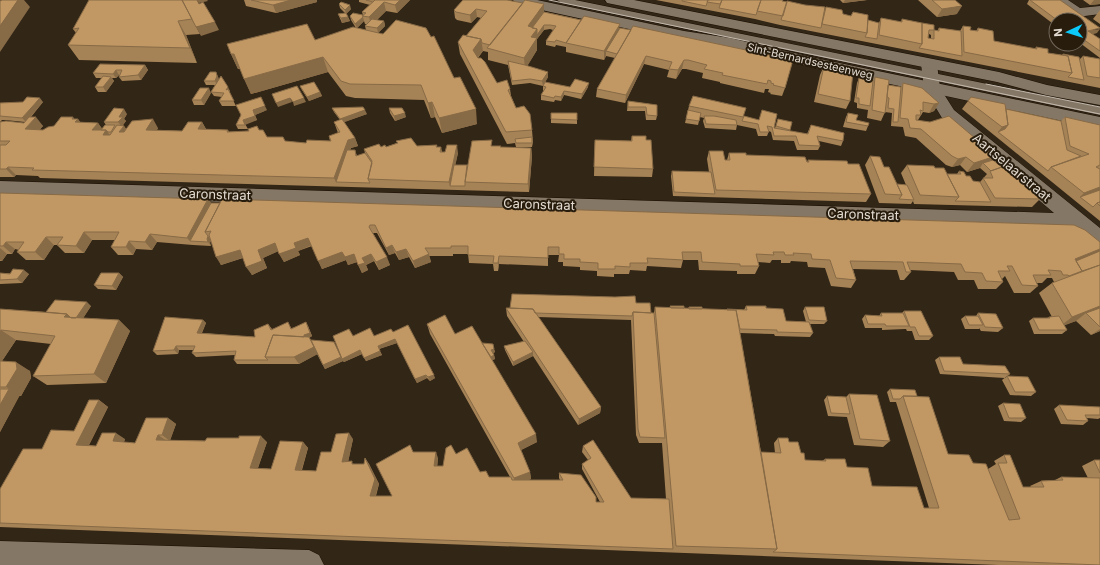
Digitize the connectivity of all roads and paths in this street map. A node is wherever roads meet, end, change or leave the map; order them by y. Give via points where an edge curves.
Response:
1 (520, 0) edge
2 (562, 0) edge
3 (612, 0) edge
4 (1058, 0) edge
5 (636, 2) edge
6 (1100, 10) edge
7 (930, 76) junction
8 (1100, 100) edge
9 (1100, 111) edge
10 (1100, 123) edge
11 (0, 188) edge
12 (1078, 221) junction
13 (1100, 240) edge
14 (0, 556) edge
15 (309, 565) edge

1 - 7 street, Sint-Bernardsesteenweg via 684,36
2 - 7 lane
3 - 5 street, Sint-Bernardsesteenweg
4 - 6 street via 1077,13
5 - 7 street, Sint-Bernardsesteenweg
7 - 8 street, Sint-Bernardsesteenweg via 999,77 1046,90
7 - 9 lane
7 - 10 street, Sint-Bernardsesteenweg
7 - 12 street, Aartselaarstraat via 948,114
11 - 12 street, Caronstraat
12 - 13 street, Aartselaarstraat
14 - 15 street

